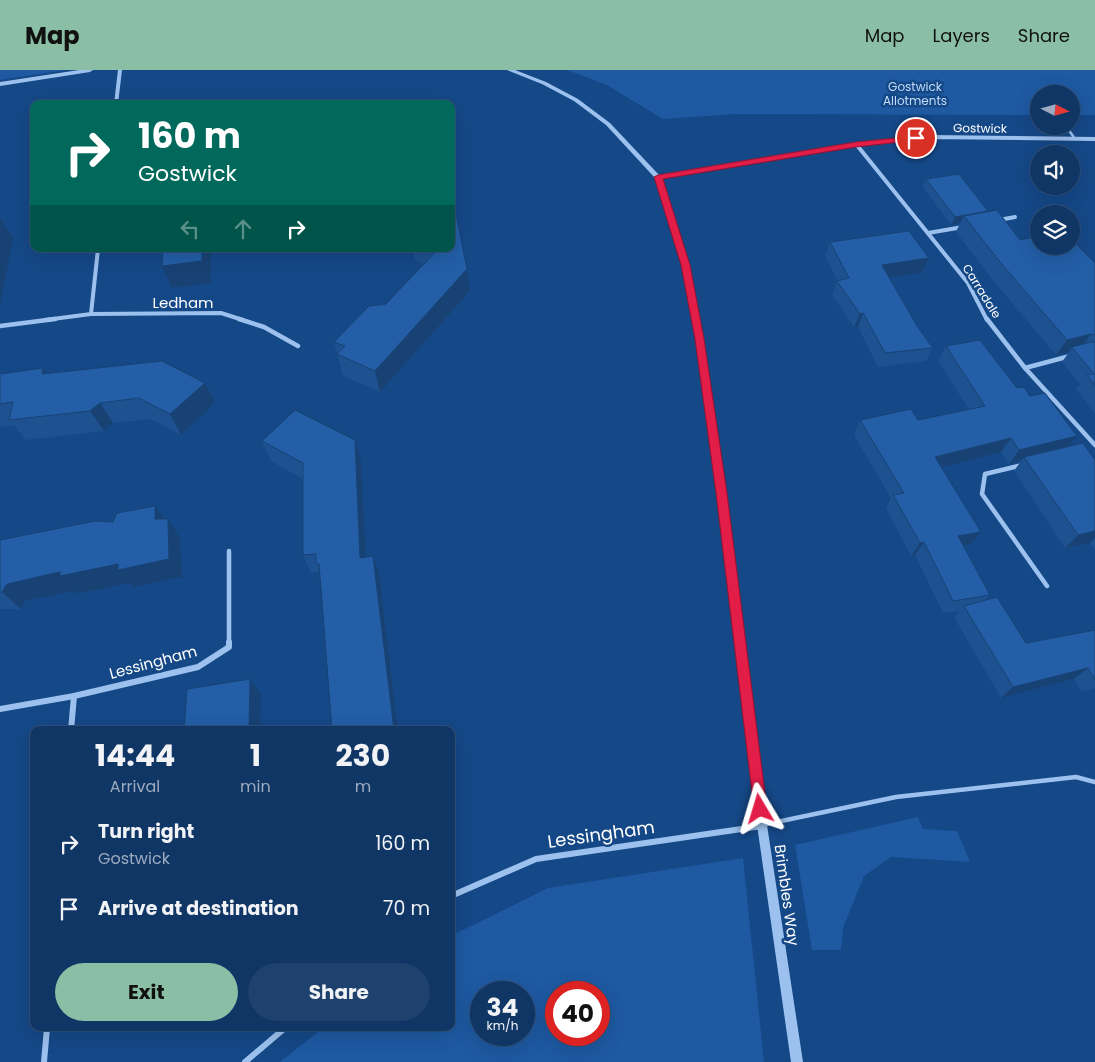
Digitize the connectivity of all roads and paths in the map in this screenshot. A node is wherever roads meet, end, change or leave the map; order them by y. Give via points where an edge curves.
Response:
1 (90, 70) edge
2 (120, 70) edge
3 (510, 70) edge
4 (0, 84) edge
5 (116, 100) edge
6 (1072, 135) edge
7 (1095, 139) edge
8 (1075, 140) junction
9 (856, 144) junction
10 (658, 177) junction
11 (1015, 217) dead end
12 (996, 220) edge
13 (967, 226) edge
14 (928, 233) junction
15 (98, 252) edge
16 (91, 314) junction
17 (0, 326) edge
18 (298, 346) dead end
19 (1080, 353) edge
20 (1025, 368) junction
21 (1095, 446) edge
22 (1086, 450) edge
23 (1031, 463) edge
24 (230, 551) dead end
25 (1047, 586) dead end
26 (74, 696) junction
27 (0, 709) edge
28 (71, 726) edge
29 (1095, 782) edge
30 (762, 826) junction
31 (455, 894) edge
32 (47, 1031) edge
33 (281, 1031) edge
34 (44, 1062) edge
35 (245, 1062) edge
36 (797, 1062) edge

1 - 4 street
2 - 5 street
3 - 10 street, Brimbles Way via 576,100 608,124
6 - 8 lane
7 - 8 street, Gostwick
8 - 9 street, Gostwick via 930,137
9 - 10 street, Gostwick
9 - 14 street, Carradale
10 - 30 street, Brimbles Way via 686,265 700,339
11 - 12 street
13 - 14 street
14 - 20 street, Carradale via 968,283 990,325
15 - 16 street
16 - 17 street, Ledham
16 - 18 street, Ledham via 221,313 264,327
19 - 20 street
20 - 21 street, Carradale
21 - 22 street
23 - 25 street via 984,474 982,494
24 - 26 street, Lessingham via 230,646 198,667
26 - 27 street, Lessingham
26 - 28 street
29 - 30 lane via 1076,777 896,797
30 - 31 street, Lessingham via 536,859
30 - 36 street, Brimbles Way
32 - 34 street
33 - 35 street

